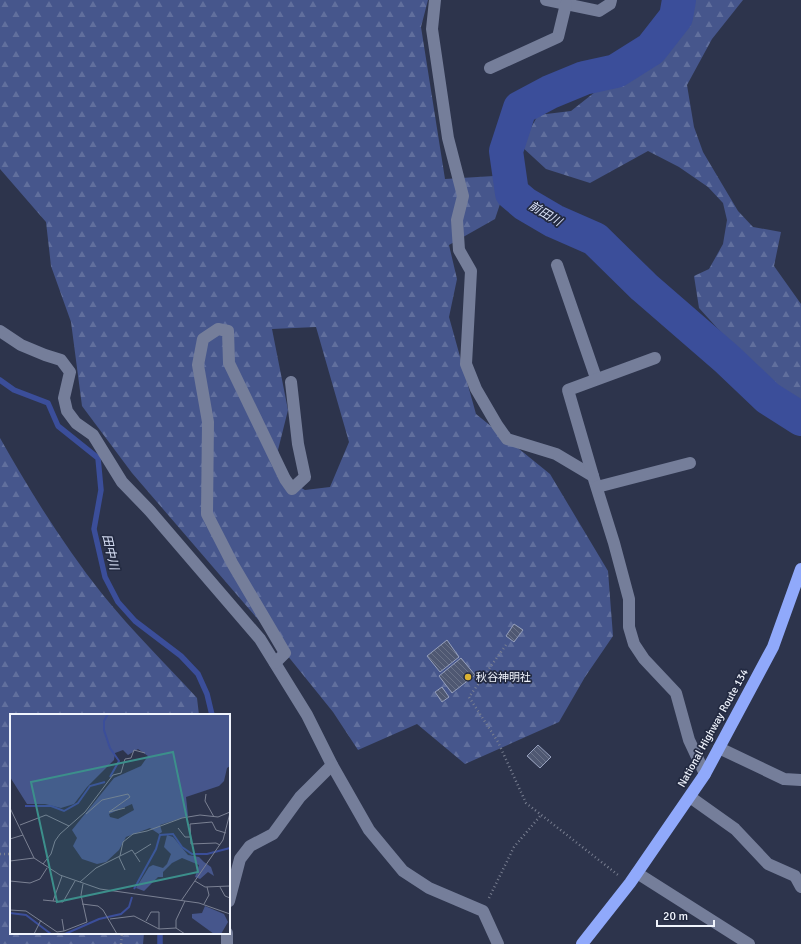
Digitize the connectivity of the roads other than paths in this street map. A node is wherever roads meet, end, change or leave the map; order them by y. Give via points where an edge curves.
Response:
1 (435, 0) edge
2 (546, 0) edge
3 (611, 0) edge
4 (566, 4) junction
5 (490, 68) dead end
6 (557, 265) dead end
7 (0, 330) edge
8 (655, 358) dead end
9 (596, 378) junction
10 (291, 382) dead end
11 (690, 463) dead end
12 (595, 481) junction
13 (801, 569) edge
14 (275, 663) junction
15 (719, 748) junction
16 (332, 764) junction
17 (705, 774) junction
18 (801, 780) edge
19 (690, 797) junction
20 (634, 878) junction
21 (801, 887) edge
22 (230, 897) edge
23 (498, 944) edge
24 (582, 944) edge
25 (749, 944) edge

1 - 12 street via 432,29 448,138 463,196 457,220 459,250 471,271 466,364 476,389 507,439 556,454
2 - 4 street
3 - 4 street via 610,4 599,11
4 - 5 street via 558,36
6 - 9 street
7 - 14 street via 21,344 61,360 70,372 64,398 67,411 76,423 94,435 122,482 255,633
8 - 9 street
9 - 12 street via 568,390
10 - 14 street via 298,444 305,477 292,489 229,363 228,331 218,329 203,339 198,365 208,422 207,514 232,563 285,653
11 - 12 street
12 - 17 street via 629,598 629,627 634,644 644,659 676,693 689,740
13 - 15 highway, National Highway Route 134 via 773,647
14 - 16 street via 307,715
15 - 17 highway, National Highway Route 134
15 - 18 street via 784,779
16 - 22 street via 300,797 273,834 250,846 240,859
16 - 23 street via 370,830 403,871 429,888 483,911
17 - 19 highway, National Highway Route 134
19 - 20 highway, National Highway Route 134
19 - 21 street via 735,829 768,864 795,876
20 - 24 highway, National Highway Route 134
20 - 25 street

